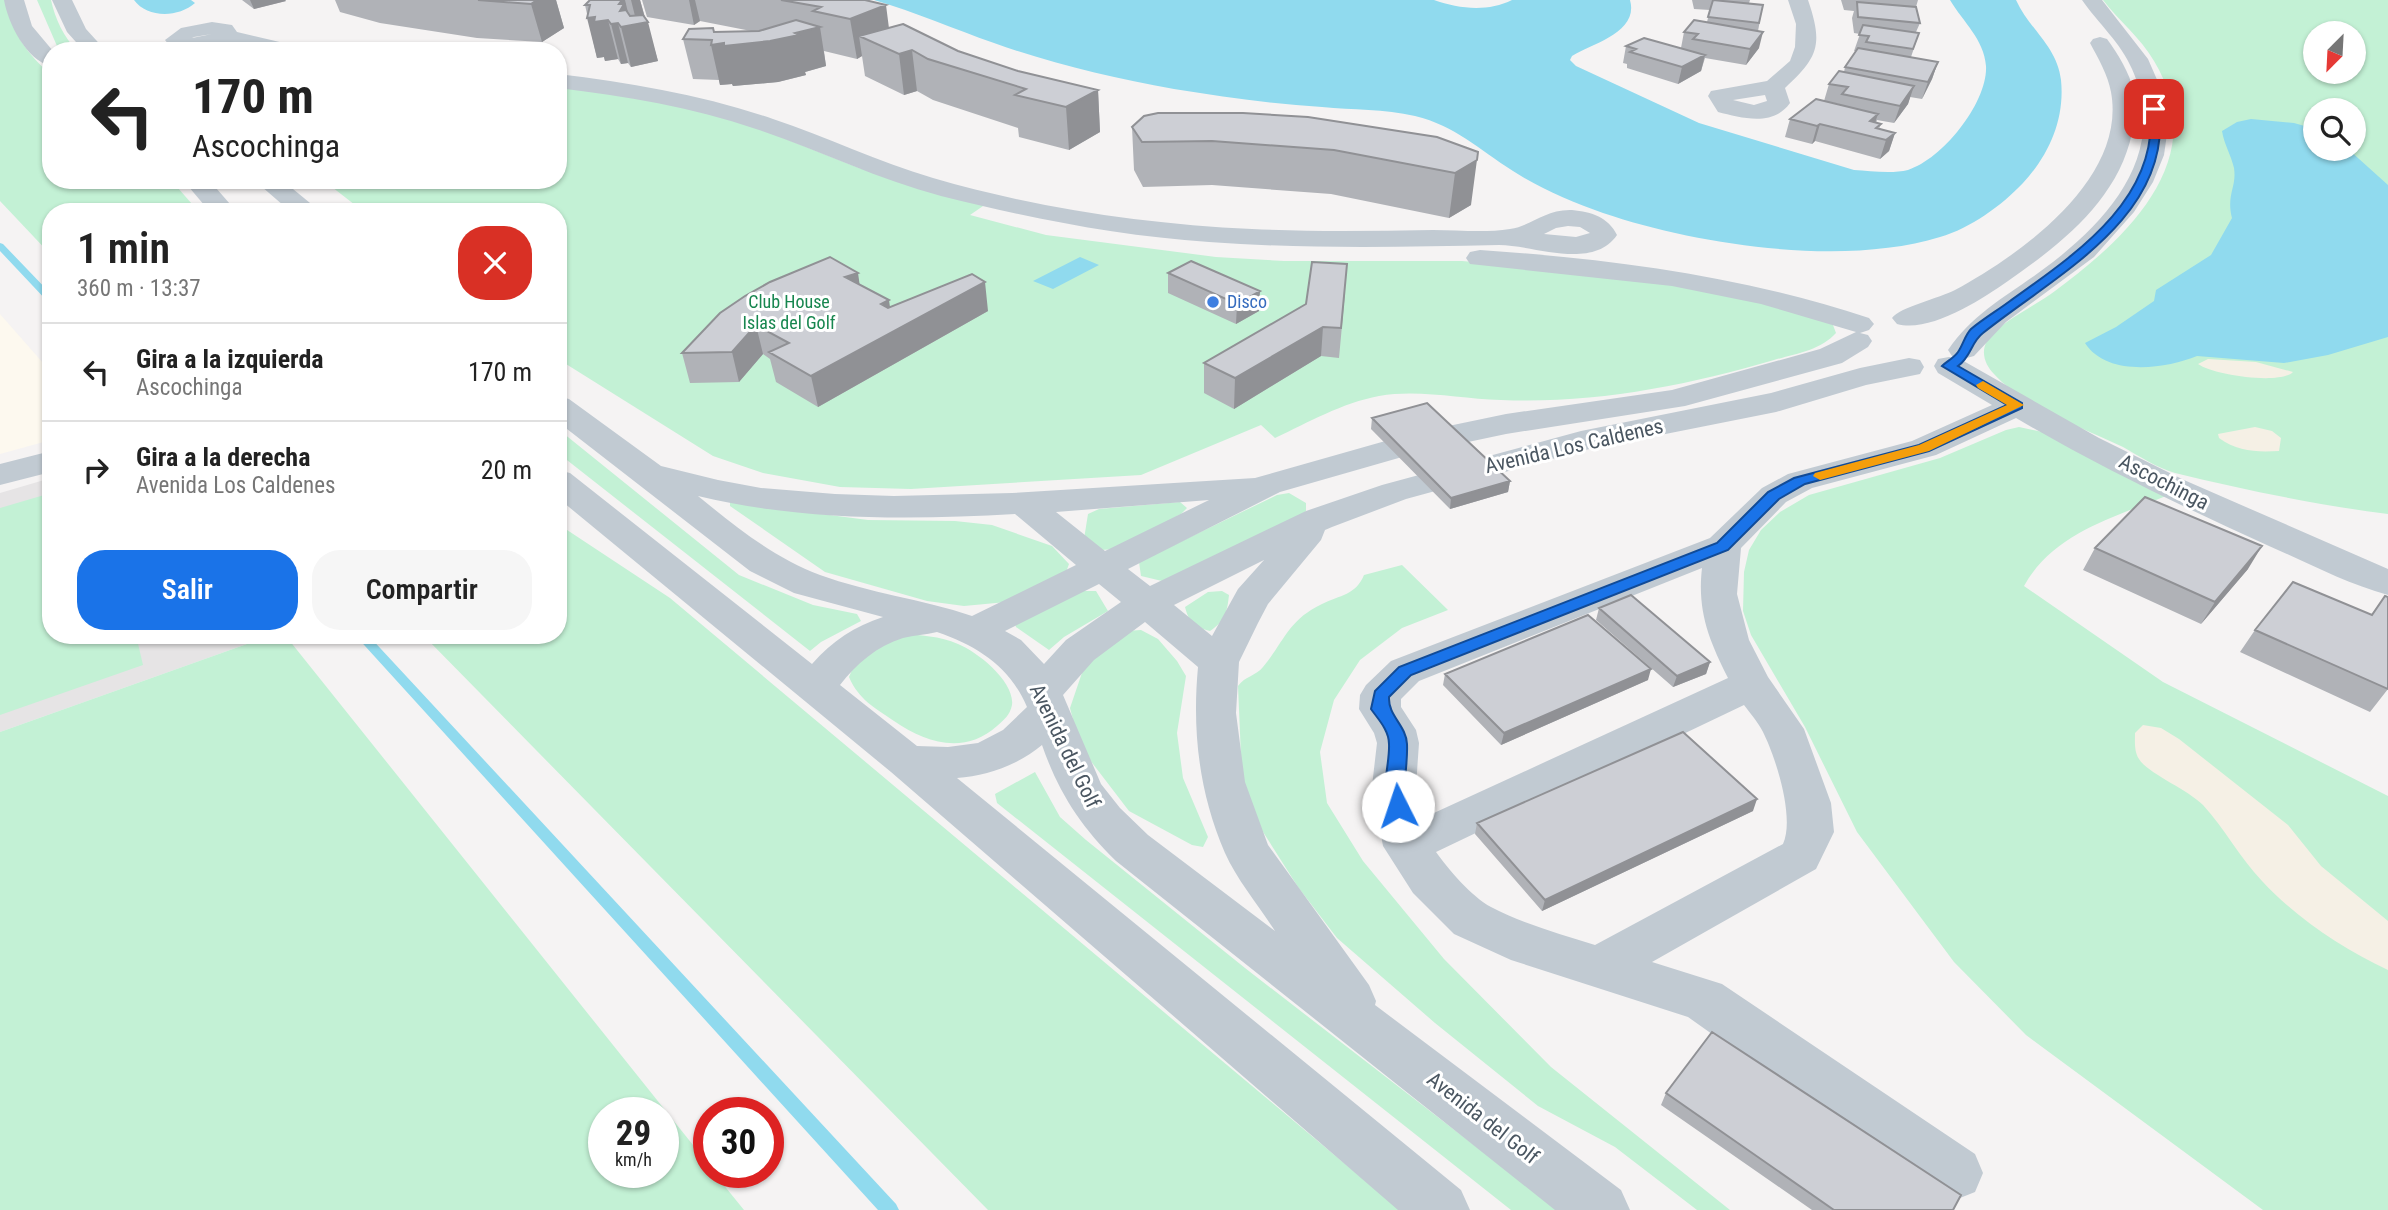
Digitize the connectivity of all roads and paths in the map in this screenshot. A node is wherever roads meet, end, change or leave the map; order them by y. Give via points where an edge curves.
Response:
1 (14, 0) edge
2 (62, 0) edge
3 (1798, 0) edge
4 (2066, 0) edge
5 (2092, 0) edge
6 (225, 36) dead end
7 (87, 42) edge
8 (253, 42) edge
9 (42, 50) edge
10 (567, 82) edge
11 (1774, 87) dead end
12 (203, 189) edge
13 (277, 189) edge
14 (216, 203) edge
15 (296, 203) edge
16 (995, 226) dead end
17 (1517, 237) dead end
18 (1907, 318) junction
19 (1858, 332) junction
20 (1956, 358) junction
21 (1909, 367) junction
22 (2018, 405) junction
23 (567, 413) edge
24 (42, 463) edge
25 (648, 472) junction
26 (0, 475) edge
27 (1268, 485) junction
28 (567, 487) edge
29 (1023, 503) junction
30 (1318, 519) junction
31 (1723, 546) junction
32 (1103, 568) junction
33 (2388, 583) edge
34 (1146, 603) junction
35 (955, 625) junction
36 (1220, 662) junction
37 (1751, 684) junction
38 (817, 687) junction
39 (1045, 702) junction
40 (906, 761) junction
41 (1406, 846) junction
42 (1598, 967) junction
43 (1372, 1032) junction
44 (1955, 1173) dead end
45 (1441, 1210) edge
46 (1601, 1210) edge

1 - 9 street via 16,13
2 - 7 street
3 - 11 street via 1806,24 1805,47 1800,62
4 - 18 street via 2099,41 2122,88 2119,139 2110,165 2075,216 2044,242 1965,299
5 - 20 street via 2129,44 2152,91 2157,128 2145,178 2102,234 1974,333
6 - 8 street
10 - 17 street via 654,94 711,108 947,190 1085,219 1275,238
12 - 14 street
13 - 15 street
16 - 19 street via 1181,249 1313,257 1455,256 1631,271 1741,289 1823,311
18 - 19 street via 1878,317
18 - 20 street, Ascochinga via 1945,331 1960,342
19 - 21 street via 1877,356
19 - 27 street, Avenida Los Caldenes via 1830,356 1674,399 1506,424
20 - 21 street
20 - 22 street, Ascochinga
21 - 30 street, Avenida Los Caldenes via 1776,402 1581,441 1394,492
22 - 31 street via 1924,448 1800,481 1774,495
22 - 33 street, Ascochinga via 2278,538
23 - 25 street, Avenida del Golf
24 - 26 street
25 - 29 street via 775,500 859,507
25 - 35 street, Avenida del Golf via 744,550 776,570 807,584
27 - 29 street
27 - 32 street, Avenida Los Caldenes
28 - 38 street
29 - 32 street
30 - 34 street, Avenida Los Caldenes
30 - 36 street via 1252,598
31 - 37 street via 1718,594 1729,640
31 - 41 street via 1405,671 1387,688 1380,709 1398,743 1394,786
32 - 34 street
32 - 35 street, Avenida Los Caldenes
34 - 36 street
34 - 39 street, Avenida Los Caldenes via 1080,650
35 - 38 street via 907,623 878,632 831,665
35 - 39 street, Avenida del Golf via 1008,651 1027,670
36 - 43 street via 1214,713 1223,782 1248,852
37 - 41 street
37 - 42 street via 1783,729 1809,803 1811,832 1800,856
38 - 40 street
39 - 40 street via 1032,732 1006,750 974,761 939,765
39 - 43 street, Avenida del Golf via 1097,815 1132,848
40 - 45 street
41 - 42 street via 1430,880 1471,920 1528,945
42 - 44 street via 1704,1000
43 - 46 street, Avenida del Golf

